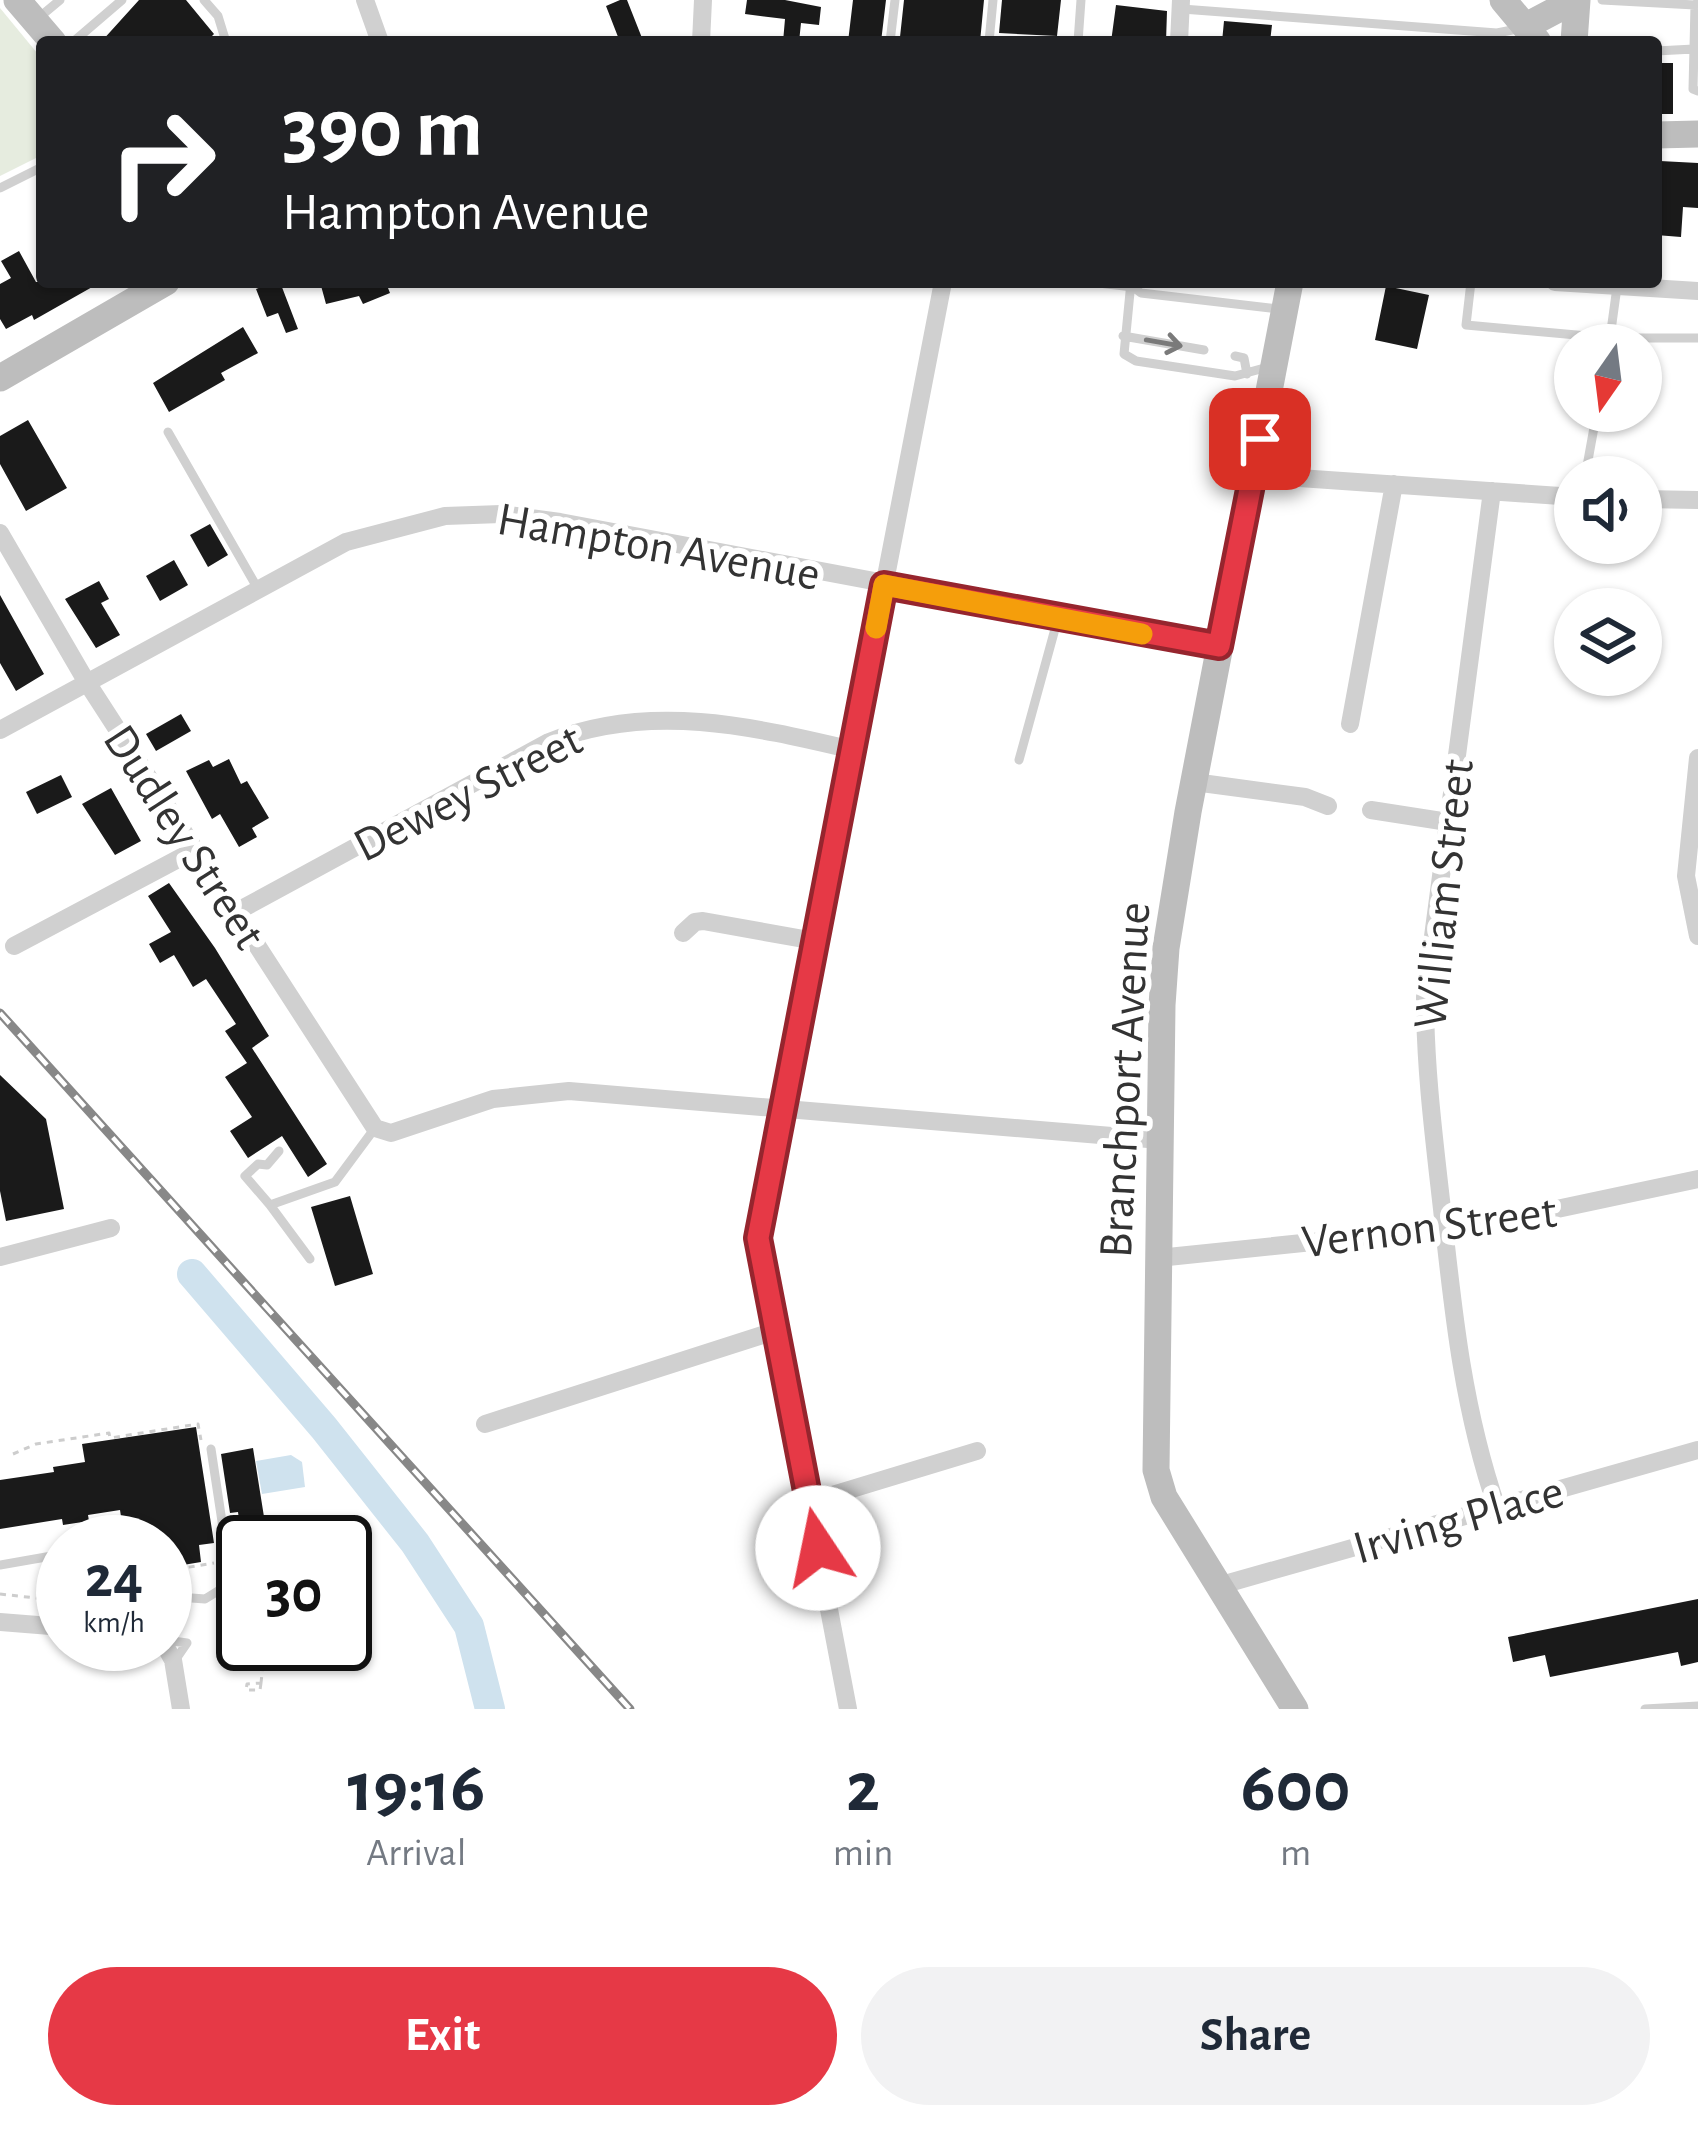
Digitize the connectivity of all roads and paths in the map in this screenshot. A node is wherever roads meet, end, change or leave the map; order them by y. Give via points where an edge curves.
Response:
1 (60, 0) edge
2 (122, 0) edge
3 (204, 0) edge
4 (364, 0) edge
5 (704, 0) edge
6 (895, 0) edge
7 (993, 0) edge
8 (1081, 0) edge
9 (1503, 0) edge
10 (1576, 0) edge
11 (1602, 0) edge
12 (1696, 3) edge
13 (1182, 4) edge
14 (35, 21) edge
15 (1532, 34) edge
16 (80, 36) edge
17 (224, 36) edge
18 (378, 36) edge
19 (701, 36) edge
20 (891, 36) edge
21 (990, 36) edge
22 (1078, 36) edge
23 (1179, 36) edge
24 (1574, 36) edge
25 (1694, 50) junction
26 (1662, 51) edge
27 (1698, 91) edge
28 (1698, 134) edge
29 (1662, 135) edge
30 (36, 169) edge
31 (0, 188) edge
32 (156, 288) edge
33 (942, 288) edge
34 (1131, 288) edge
35 (1135, 288) edge
36 (1470, 288) edge
37 (1618, 288) edge
38 (1658, 288) edge
39 (1698, 291) edge
40 (1287, 296) edge
41 (1612, 324) edge
42 (1554, 335) edge
43 (1123, 336) junction
44 (1698, 338) edge
45 (1662, 339) edge
46 (1204, 350) dead end
47 (1235, 356) dead end
48 (1261, 370) junction
49 (0, 378) edge
50 (168, 432) dead end
51 (1254, 475) junction
52 (1394, 484) junction
53 (1492, 491) junction
54 (1554, 495) edge
55 (1662, 500) edge
56 (1698, 500) edge
57 (0, 533) edge
58 (884, 585) junction
59 (258, 589) junction
60 (1058, 618) junction
61 (1219, 646) junction
62 (86, 681) junction
63 (1350, 724) dead end
64 (0, 730) edge
65 (853, 750) junction
66 (1698, 758) edge
67 (1019, 760) dead end
68 (1194, 782) junction
69 (1328, 806) dead end
70 (1371, 810) dead end
71 (1448, 822) junction
72 (196, 850) junction
73 (236, 912) junction
74 (683, 933) dead end
75 (1698, 936) edge
76 (815, 941) junction
77 (14, 946) dead end
78 (783, 1110) junction
79 (379, 1130) junction
80 (1160, 1140) junction
81 (279, 1151) dead end
82 (1698, 1179) edge
83 (270, 1204) junction
84 (111, 1228) dead end
85 (1444, 1228) junction
86 (0, 1257) edge
87 (1158, 1258) junction
88 (310, 1259) dead end
89 (775, 1331) junction
90 (485, 1424) dead end
91 (211, 1449) joint
92 (1698, 1450) edge
93 (976, 1451) dead end
94 (13, 1454) dead end
95 (809, 1502) junction
96 (1497, 1508) junction
97 (36, 1559) edge
98 (214, 1563) dead end
99 (0, 1565) edge
100 (192, 1567) edge
101 (1218, 1586) junction
102 (0, 1594) edge
103 (36, 1598) edge
104 (192, 1598) edge
105 (0, 1622) edge
106 (36, 1625) edge
107 (175, 1671) edge
108 (262, 1671) edge
109 (261, 1683) dead end
110 (1698, 1706) edge
111 (181, 1709) edge
112 (848, 1709) edge
113 (1295, 1709) edge
114 (1646, 1709) edge

1 - 14 lane
2 - 16 lane
3 - 17 lane
4 - 18 street
5 - 19 street
6 - 20 lane
7 - 21 lane
8 - 22 lane
9 - 15 street
10 - 15 street
10 - 24 street
11 - 12 lane
12 - 25 lane
13 - 15 lane
13 - 23 street
25 - 26 lane
25 - 27 lane
28 - 29 street
30 - 31 lane
32 - 49 street
33 - 58 street
34 - 43 lane
35 - 40 lane
36 - 42 lane via 1466,325
37 - 41 lane
38 - 39 street
40 - 48 street, Branchport Avenue
43 -> 46 lane
43 - 48 lane via 1124,354 1136,361 1235,376
44 - 45 lane
47 - 48 lane
48 - 51 street, Branchport Avenue
50 - 59 lane
51 - 52 street
51 - 61 street, Branchport Avenue
52 - 53 street
52 - 63 street
53 - 54 street
53 - 71 street, William Street
55 - 56 street
57 - 62 street, Dudley Street
58 - 59 street, Hampton Avenue via 560,522 474,514 371,532
58 - 60 street, Hampton Avenue
58 - 65 street
59 - 62 street, Hampton Avenue
60 - 61 street, Hampton Avenue
60 - 67 lane
61 - 68 street, Branchport Avenue
62 - 64 street, Hampton Avenue
62 - 72 street, Dudley Street
65 - 73 street, Dewey Street via 684,719 577,731
65 - 76 street
66 - 75 street via 1686,876
68 - 69 street
68 - 80 street, Branchport Avenue via 1166,948
70 - 71 street
71 - 85 street, William Street via 1425,997
72 - 73 street, Dudley Street
72 - 77 street
73 - 79 street, Dudley Street
74 - 76 street via 703,921
76 - 78 street
78 - 79 street via 543,1091
78 - 80 street
78 - 89 street via 758,1238
79 - 83 lane via 335,1182
80 - 87 street, Branchport Avenue
81 - 83 lane via 245,1176
82 - 85 street, Vernon Street
83 - 88 lane
84 - 86 street
85 - 87 street, Vernon Street
85 - 96 street, William Street via 1469,1415
87 - 101 street, Branchport Avenue via 1156,1470
89 - 90 street
89 - 95 street
91 - 94 path via 198,1424 36,1444
91 - 104 lane via 226,1586
92 - 96 street, Irving Place
93 - 95 street
95 - 112 street
96 - 101 street, Irving Place
97 - 99 lane
98 - 100 path
101 - 113 street, Branchport Avenue
102 - 103 path
105 - 106 street
107 - 111 street
108 - 109 path
110 - 114 lane

